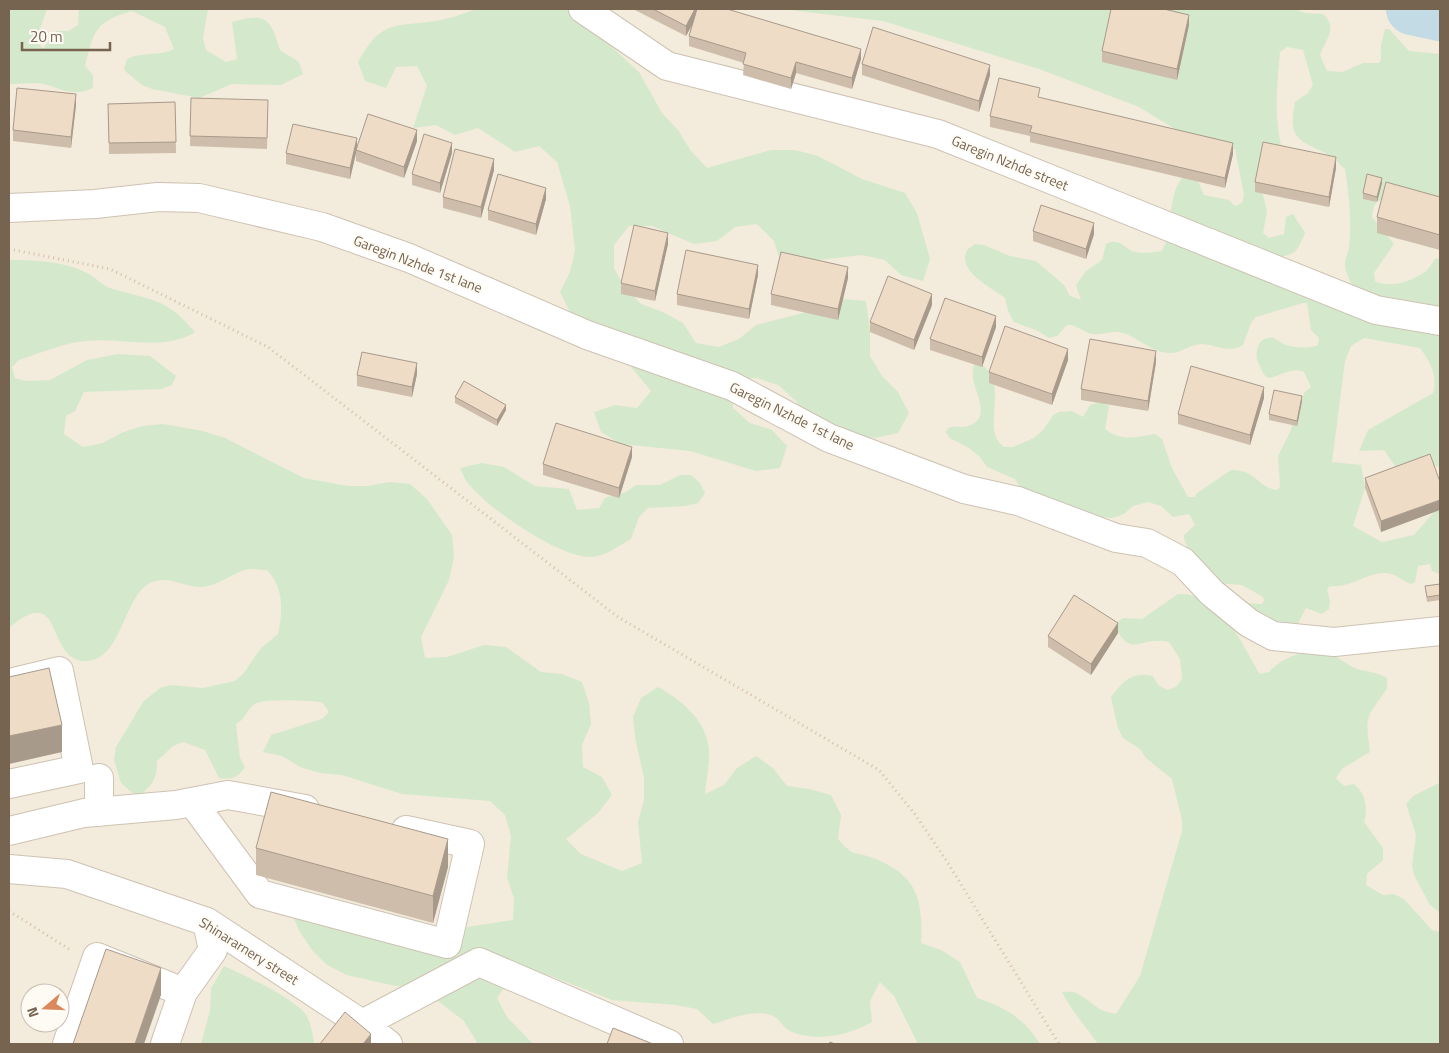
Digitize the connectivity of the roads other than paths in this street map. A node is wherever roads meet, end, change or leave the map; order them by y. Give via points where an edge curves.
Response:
1 (583, 9) edge
2 (9, 208) edge
3 (1440, 321) edge
4 (1440, 631) edge
5 (9, 683) edge
6 (99, 778) dead end
7 (9, 784) edge
8 (193, 803) junction
9 (99, 812) junction
10 (327, 813) edge
11 (384, 826) edge
12 (9, 831) edge
13 (9, 869) edge
14 (207, 922) junction
15 (183, 992) junction
16 (362, 1024) junction
17 (67, 1044) edge
18 (165, 1044) edge
19 (388, 1044) edge
20 (669, 1044) edge

1 - 3 street, Garegin Nzhde street via 667,66 938,134 1376,310
2 - 4 street, Garegin Nzhde 1st lane via 158,197 199,198 322,227 409,258 587,335 732,386 829,438 964,489 1018,502 1116,538 1147,543 1183,562 1212,593 1248,623 1273,636 1334,642
5 - 7 street via 59,671 79,769
6 - 9 street
8 - 9 street
8 - 10 street via 228,795
8 - 11 street via 260,894 447,944 470,844
9 - 12 street
13 - 14 street, Shinararnery street via 67,874
14 - 15 street via 213,950
14 - 16 street, Shinararnery street
15 - 17 street via 97,957
15 - 18 street
16 - 19 street, Shinararnery street
16 - 20 street via 479,962

